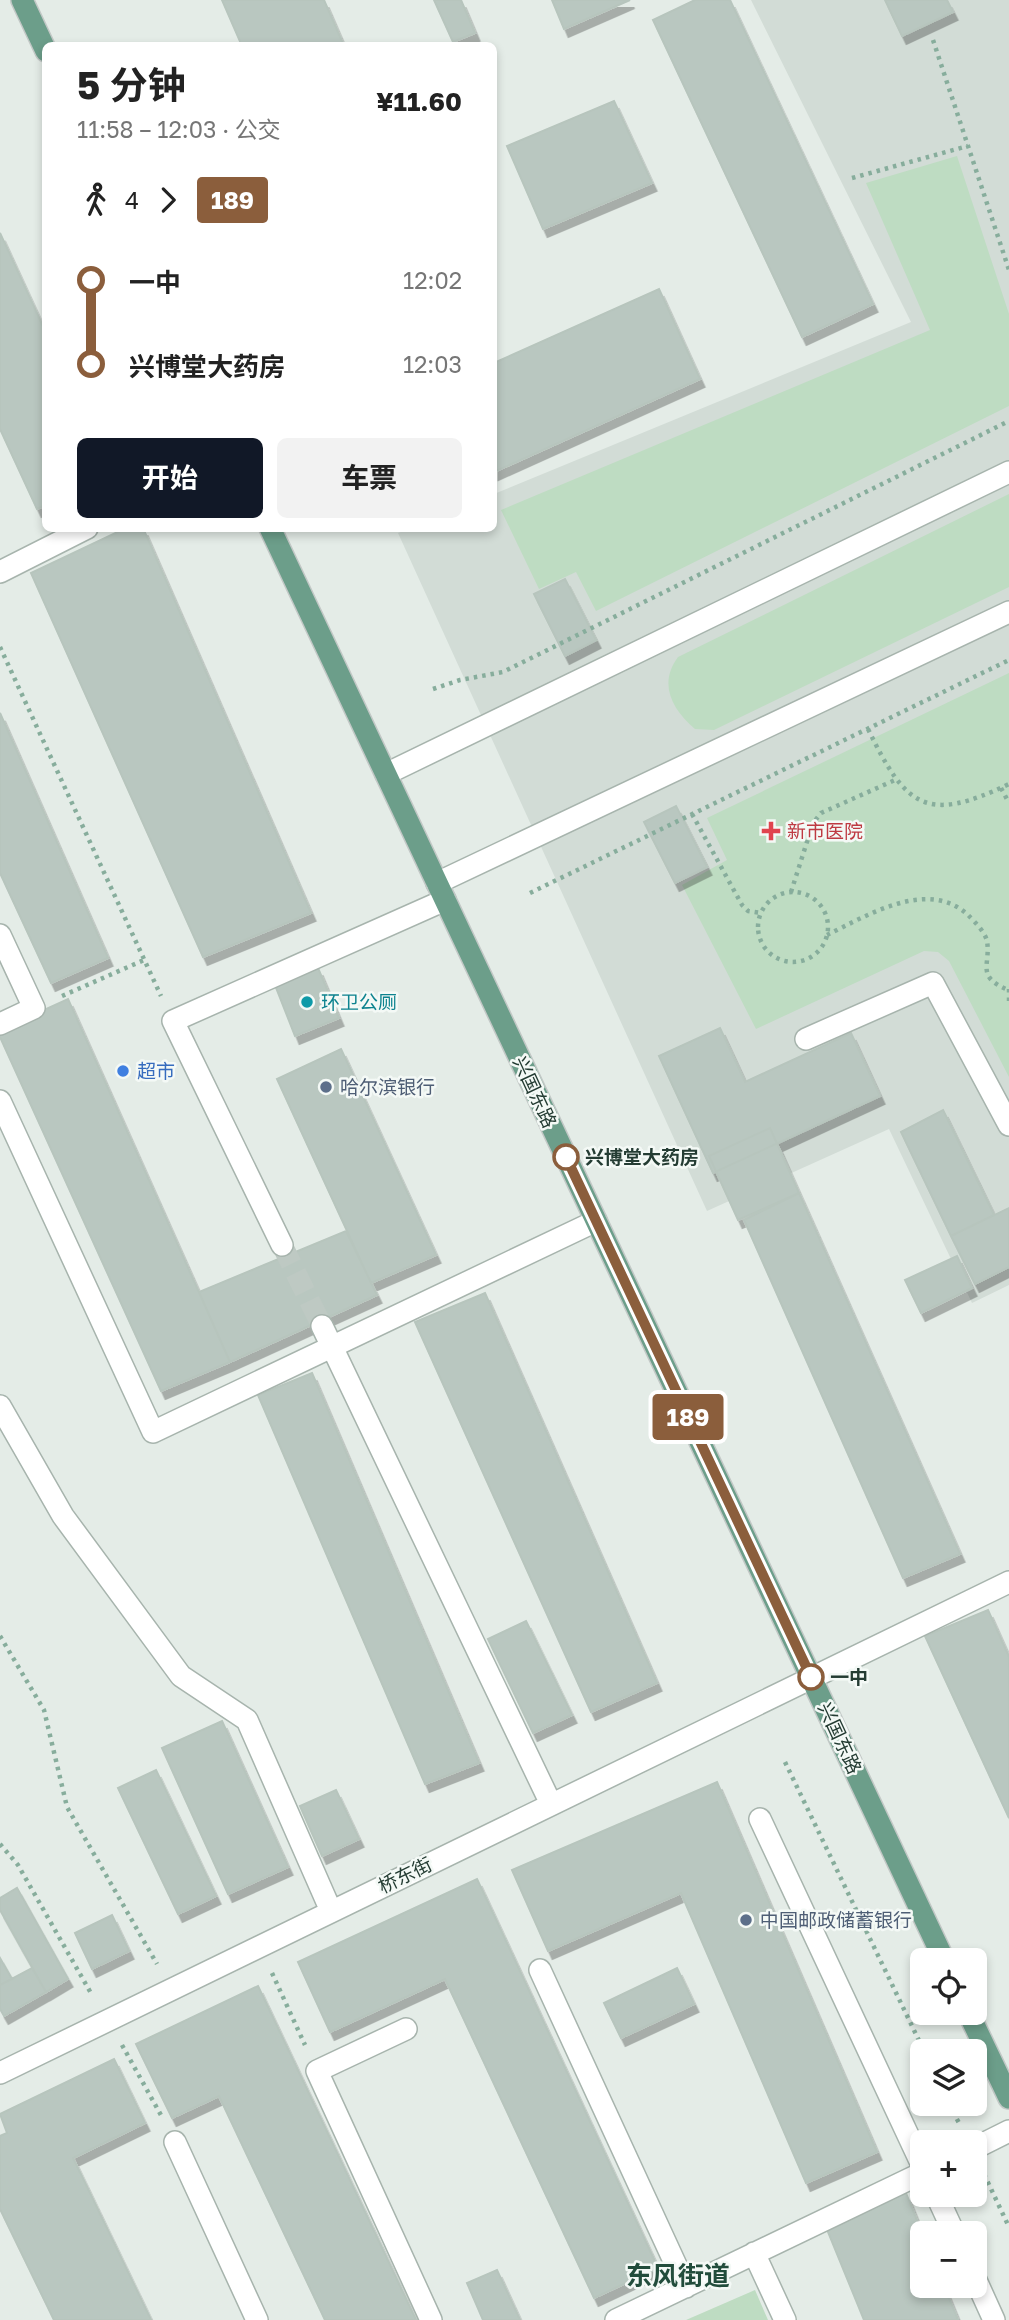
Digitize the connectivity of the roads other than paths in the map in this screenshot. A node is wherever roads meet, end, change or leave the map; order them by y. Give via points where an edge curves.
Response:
1 (22, 0) edge
2 (42, 42) edge
3 (1009, 472) edge
4 (79, 532) edge
5 (272, 532) edge
6 (0, 572) edge
7 (1009, 612) edge
8 (386, 774) junction
9 (441, 891) junction
10 (0, 935) edge
11 (0, 1024) edge
12 (806, 1039) dead end
13 (0, 1101) edge
14 (1009, 1125) edge
15 (596, 1221) junction
16 (282, 1245) tunnel mouth
17 (322, 1325) tunnel mouth
18 (332, 1346) junction
19 (0, 1406) edge
20 (1009, 1582) edge
21 (811, 1677) junction
22 (551, 1804) junction
23 (760, 1819) dead end
24 (331, 1911) junction
25 (938, 1948) edge
26 (540, 1970) dead end
27 (974, 2025) edge
28 (406, 2029) dead end
29 (0, 2073) edge
30 (1008, 2092) edge
31 (1009, 2131) edge
32 (910, 2139) edge
33 (175, 2142) road end
34 (987, 2150) edge
35 (910, 2179) edge
36 (754, 2253) junction
37 (686, 2287) junction
38 (984, 2298) edge
39 (257, 2320) edge
40 (431, 2320) edge
41 (616, 2320) edge
42 (785, 2320) edge
43 (994, 2320) edge

1 - 2 main road
3 - 8 street
4 - 6 street
5 - 8 main road, 兴国东路
7 - 9 street
8 - 9 main road, 兴国东路
9 - 15 main road, 兴国东路
9 - 16 street via 173,1021
10 - 11 street via 34,1008
12 - 14 street via 933,983
13 - 18 street via 153,1432
15 - 18 street
15 - 21 main road, 兴国东路
17 - 18 street
18 - 22 street
19 - 24 street via 63,1516 181,1676 247,1720
20 - 21 street, 桥东街
21 - 22 street, 桥东街
21 - 25 main road, 兴国东路
22 - 24 street, 桥东街
23 - 32 street
24 - 29 street, 桥东街
26 - 37 street
27 - 30 main road
28 - 40 street via 317,2071
31 - 34 street
33 - 39 street
35 - 36 street
36 - 37 street
36 - 42 street
37 - 41 street
38 - 43 street

